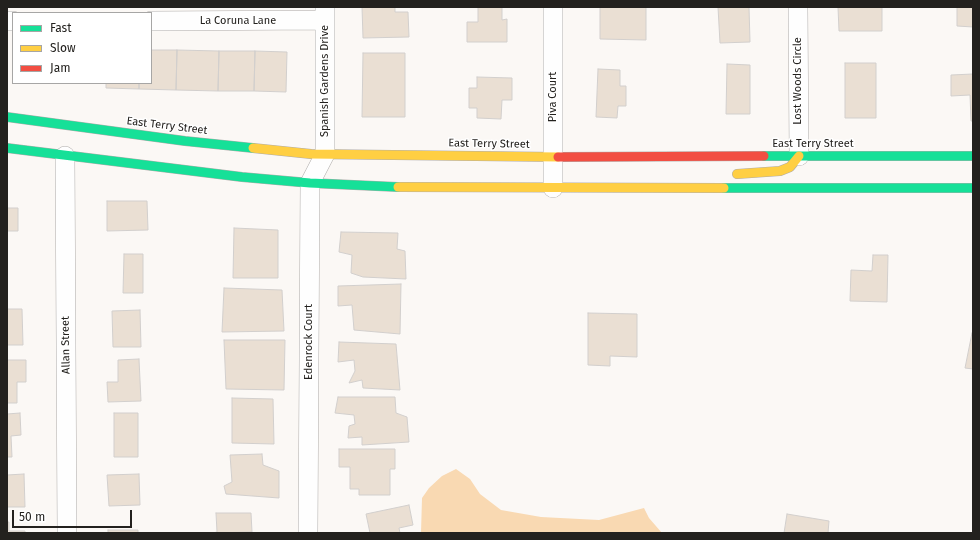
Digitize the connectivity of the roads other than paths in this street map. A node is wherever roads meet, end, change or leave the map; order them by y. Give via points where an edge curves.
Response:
1 (554, 7) edge
2 (798, 7) edge
3 (325, 14) edge
4 (152, 21) edge
5 (7, 117) edge
6 (7, 148) edge
7 (325, 154) junction
8 (65, 156) junction
9 (798, 156) junction
10 (973, 156) edge
11 (553, 157) junction
12 (725, 174) dead end
13 (648, 178) dead end
14 (310, 183) junction
15 (553, 188) junction
16 (618, 188) junction
17 (973, 188) edge
18 (67, 533) edge
19 (308, 533) edge

1 - 11 street, Piva Court
2 - 9 street, Lost Woods Circle
3 - 4 street, La Coruna Lane
3 - 7 street, Spanish Gardens Drive
5 - 7 street, East Terry Street via 185,141
6 - 8 street
7 - 11 street, East Terry Street
7 - 14 street, Edenrock Court
8 - 14 street
8 - 18 street, Allan Street
9 - 10 street, East Terry Street
9 - 11 street, East Terry Street
9 - 12 street via 790,167 780,171
11 - 15 street, Piva Court
13 - 16 street
14 - 15 street via 423,188
14 - 19 street, Edenrock Court
15 - 16 street
16 - 17 street

